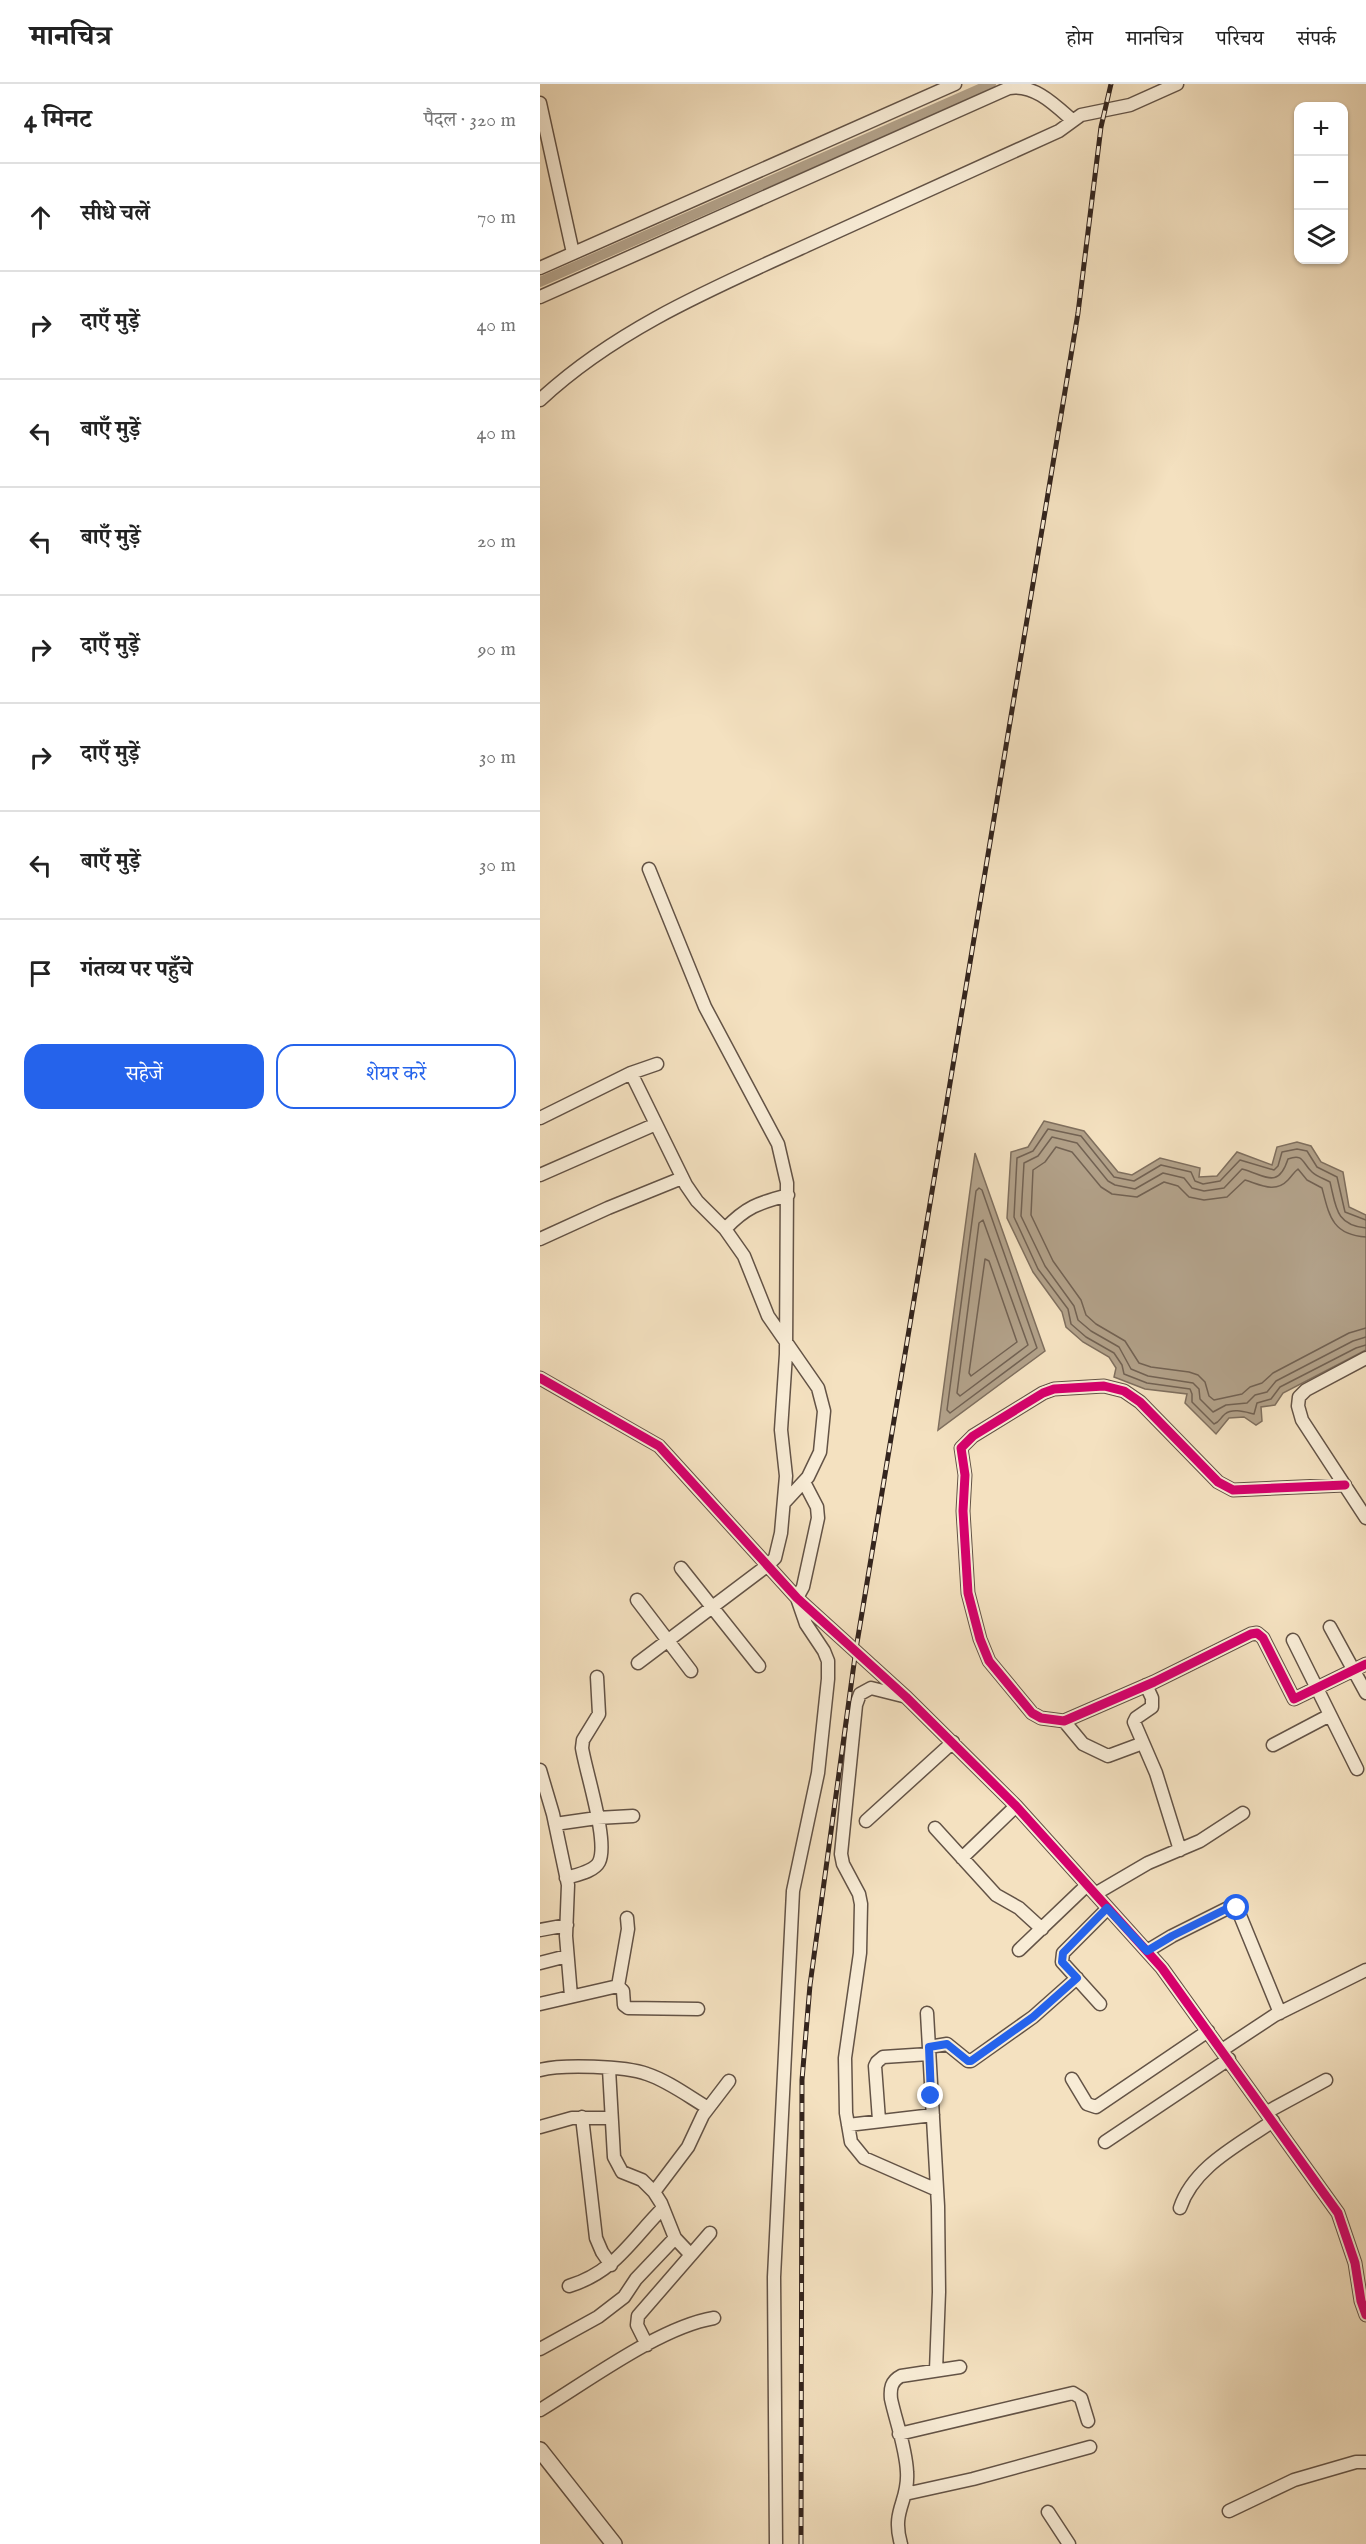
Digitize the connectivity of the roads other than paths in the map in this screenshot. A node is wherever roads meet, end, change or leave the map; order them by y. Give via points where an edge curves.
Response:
1 (955, 84) edge
2 (1147, 84) edge
3 (1177, 84) edge
4 (1145, 98) junction
5 (540, 103) edge
6 (1072, 120) junction
7 (573, 253) junction
8 (540, 268) edge
9 (540, 297) edge
10 (540, 400) edge
11 (649, 869) dead end
12 (657, 1064) dead end
13 (631, 1073) junction
14 (540, 1118) edge
15 (656, 1124) junction
16 (540, 1174) edge
17 (682, 1178) junction
18 (788, 1196) junction
19 (725, 1229) junction
20 (540, 1239) edge
21 (786, 1344) junction
22 (1366, 1358) edge
23 (540, 1378) edge
24 (804, 1482) junction
25 (1345, 1485) junction
26 (784, 1503) junction
27 (1366, 1518) edge
28 (768, 1565) junction
29 (681, 1568) dead end
30 (797, 1598) junction
31 (637, 1600) dead end
32 (712, 1607) junction
33 (1330, 1627) dead end
34 (1293, 1640) dead end
35 (668, 1641) junction
36 (638, 1663) dead end
37 (1366, 1664) edge
38 (759, 1666) dead end
39 (1353, 1670) junction
40 (691, 1671) dead end
41 (597, 1677) dead end
42 (1146, 1685) junction
43 (1317, 1689) junction
44 (1366, 1693) edge
45 (906, 1697) junction
46 (1330, 1715) junction
47 (1064, 1721) junction
48 (952, 1742) junction
49 (1143, 1743) junction
50 (1273, 1745) dead end
51 (1357, 1769) dead end
52 (540, 1770) edge
53 (1016, 1806) junction
54 (1243, 1814) dead end
55 (633, 1816) dead end
56 (597, 1818) junction
57 (866, 1821) dead end
58 (555, 1824) junction
59 (935, 1827) dead end
60 (1180, 1850) junction
61 (962, 1858) junction
62 (566, 1878) junction
63 (1091, 1890) junction
64 (1107, 1908) junction
65 (627, 1918) dead end
66 (567, 1925) junction
67 (1042, 1929) junction
68 (540, 1930) edge
69 (1019, 1950) dead end
70 (1147, 1951) junction
71 (567, 1956) junction
72 (540, 1963) edge
73 (1366, 1970) edge
74 (1077, 1978) junction
75 (618, 1986) junction
76 (571, 1996) junction
77 (540, 2004) edge
78 (1100, 2004) dead end
79 (698, 2009) dead end
80 (927, 2013) dead end
81 (1280, 2013) junction
82 (1208, 2031) junction
83 (929, 2051) junction
84 (1225, 2055) junction
85 (609, 2069) junction
86 (540, 2070) edge
87 (1072, 2079) dead end
88 (1326, 2080) dead end
89 (729, 2081) dead end
90 (708, 2108) junction
91 (933, 2115) junction
92 (1270, 2116) junction
93 (582, 2117) junction
94 (611, 2118) junction
95 (879, 2120) junction
96 (848, 2126) junction
97 (540, 2127) edge
98 (1105, 2142) dead end
99 (937, 2190) junction
100 (654, 2192) junction
101 (663, 2208) junction
102 (1180, 2208) dead end
103 (710, 2233) dead end
104 (675, 2238) junction
105 (692, 2254) junction
106 (611, 2265) junction
107 (1361, 2266) edge
108 (569, 2286) dead end
109 (1366, 2315) edge
110 (714, 2318) dead end
111 (647, 2345) junction
112 (540, 2349) edge
113 (960, 2367) dead end
114 (936, 2370) junction
115 (540, 2410) edge
116 (1088, 2421) dead end
117 (899, 2434) junction
118 (1090, 2447) dead end
119 (540, 2450) edge
120 (1366, 2462) edge
121 (905, 2494) junction
122 (1229, 2511) dead end
123 (1048, 2512) dead end
124 (614, 2544) edge
125 (776, 2544) edge
126 (901, 2544) edge
127 (1069, 2544) edge

1 - 7 street
2 - 4 street
3 - 4 street
4 - 6 street
5 - 7 street
6 - 9 street via 1038,92 1028,87 1009,88
6 - 10 street via 1059,131 668,310 601,351
7 - 8 street
11 - 18 street via 705,1007 778,1144
12 - 13 street
13 - 14 street
13 - 15 street
15 - 16 street
15 - 17 street
17 - 19 street via 697,1202
17 - 20 street
18 - 19 street via 756,1203
18 - 21 street
19 - 21 street via 744,1256 768,1316
21 - 24 street via 818,1388 824,1411 820,1452
21 - 26 street via 781,1430 786,1476
22 - 25 street via 1299,1397 1302,1420
23 - 28 street via 659,1446
24 - 26 street
24 - 30 street via 817,1507 818,1518 803,1587
25 - 27 street
25 - 47 street via 1233,1490 1218,1482 1140,1402 1124,1391 1104,1386 1054,1389 964,1442 961,1454 968,1593 980,1639 989,1661 1032,1713
26 - 28 street via 775,1558
28 - 30 street
28 - 32 street
29 - 32 street
30 - 45 street
30 - 125 street via 806,1624 828,1660 828,1679 818,1773 793,1891 774,2277
31 - 35 street
32 - 35 street
32 - 38 street
33 - 39 street
34 - 43 street
35 - 36 street
35 - 40 street
37 - 39 street
39 - 43 street
39 - 44 street
41 - 56 street via 599,1714 582,1748
42 - 43 street via 1257,1633 1291,1697 1296,1699
42 - 47 street
42 - 49 street via 1152,1707 1134,1720
43 - 46 street
45 - 48 street
45 - 96 street via 872,1688 860,1694 856,1705 841,1854 861,1904 860,1953 845,2058
46 - 50 street
46 - 51 street
47 - 49 street via 1083,1744 1108,1756
48 - 53 street
48 - 57 street
49 - 60 street
52 - 58 street
53 - 61 street
53 - 63 street
54 - 60 street
55 - 56 street
56 - 58 street
56 - 62 street via 603,1837 599,1864
58 - 62 street
59 - 61 street
60 - 63 street
61 - 67 street via 996,1895 1019,1908
62 - 66 street
63 - 64 street
63 - 67 street
64 - 70 street
64 - 74 street via 1063,1953 1062,1962
65 - 75 street
66 - 68 street
66 - 71 street
67 - 69 street
70 - 81 street via 1228,1908 1237,1908
70 - 82 street
71 - 72 street
71 - 76 street
73 - 81 street
74 - 78 street
74 - 83 street via 1033,2017 971,2061 947,2044
75 - 76 street
75 - 79 street via 628,2008
76 - 77 street
80 - 83 street
81 - 84 street
82 - 84 street
82 - 87 street via 1096,2107 1087,2104
83 - 91 street
83 - 95 street via 877,2061
84 - 92 street
84 - 98 street
85 - 86 street
85 - 90 street via 649,2074
85 - 94 street
88 - 92 street
89 - 90 street
90 - 100 street via 688,2147
91 - 95 street
91 - 99 street
92 - 102 street via 1203,2169 1184,2195
92 - 107 street via 1338,2213
93 - 94 street
93 - 97 street
93 - 106 street via 596,2238
94 - 100 street via 614,2157 619,2168 642,2180
95 - 96 street
96 - 99 street via 851,2142 864,2158
99 - 114 street
100 - 101 street
101 - 104 street
101 - 106 street
103 - 105 street
104 - 105 street
104 - 112 street via 609,2309
105 - 111 street via 636,2319
106 - 108 street via 597,2276
107 - 109 street via 1361,2301
110 - 111 street via 686,2326
111 - 115 street
113 - 114 street
114 - 117 street via 901,2376 893,2382 891,2399
116 - 117 street via 1081,2398 1073,2393
117 - 121 street via 908,2470
118 - 121 street
119 - 124 street
120 - 122 street via 1294,2480
121 - 126 street via 897,2523
123 - 127 street

